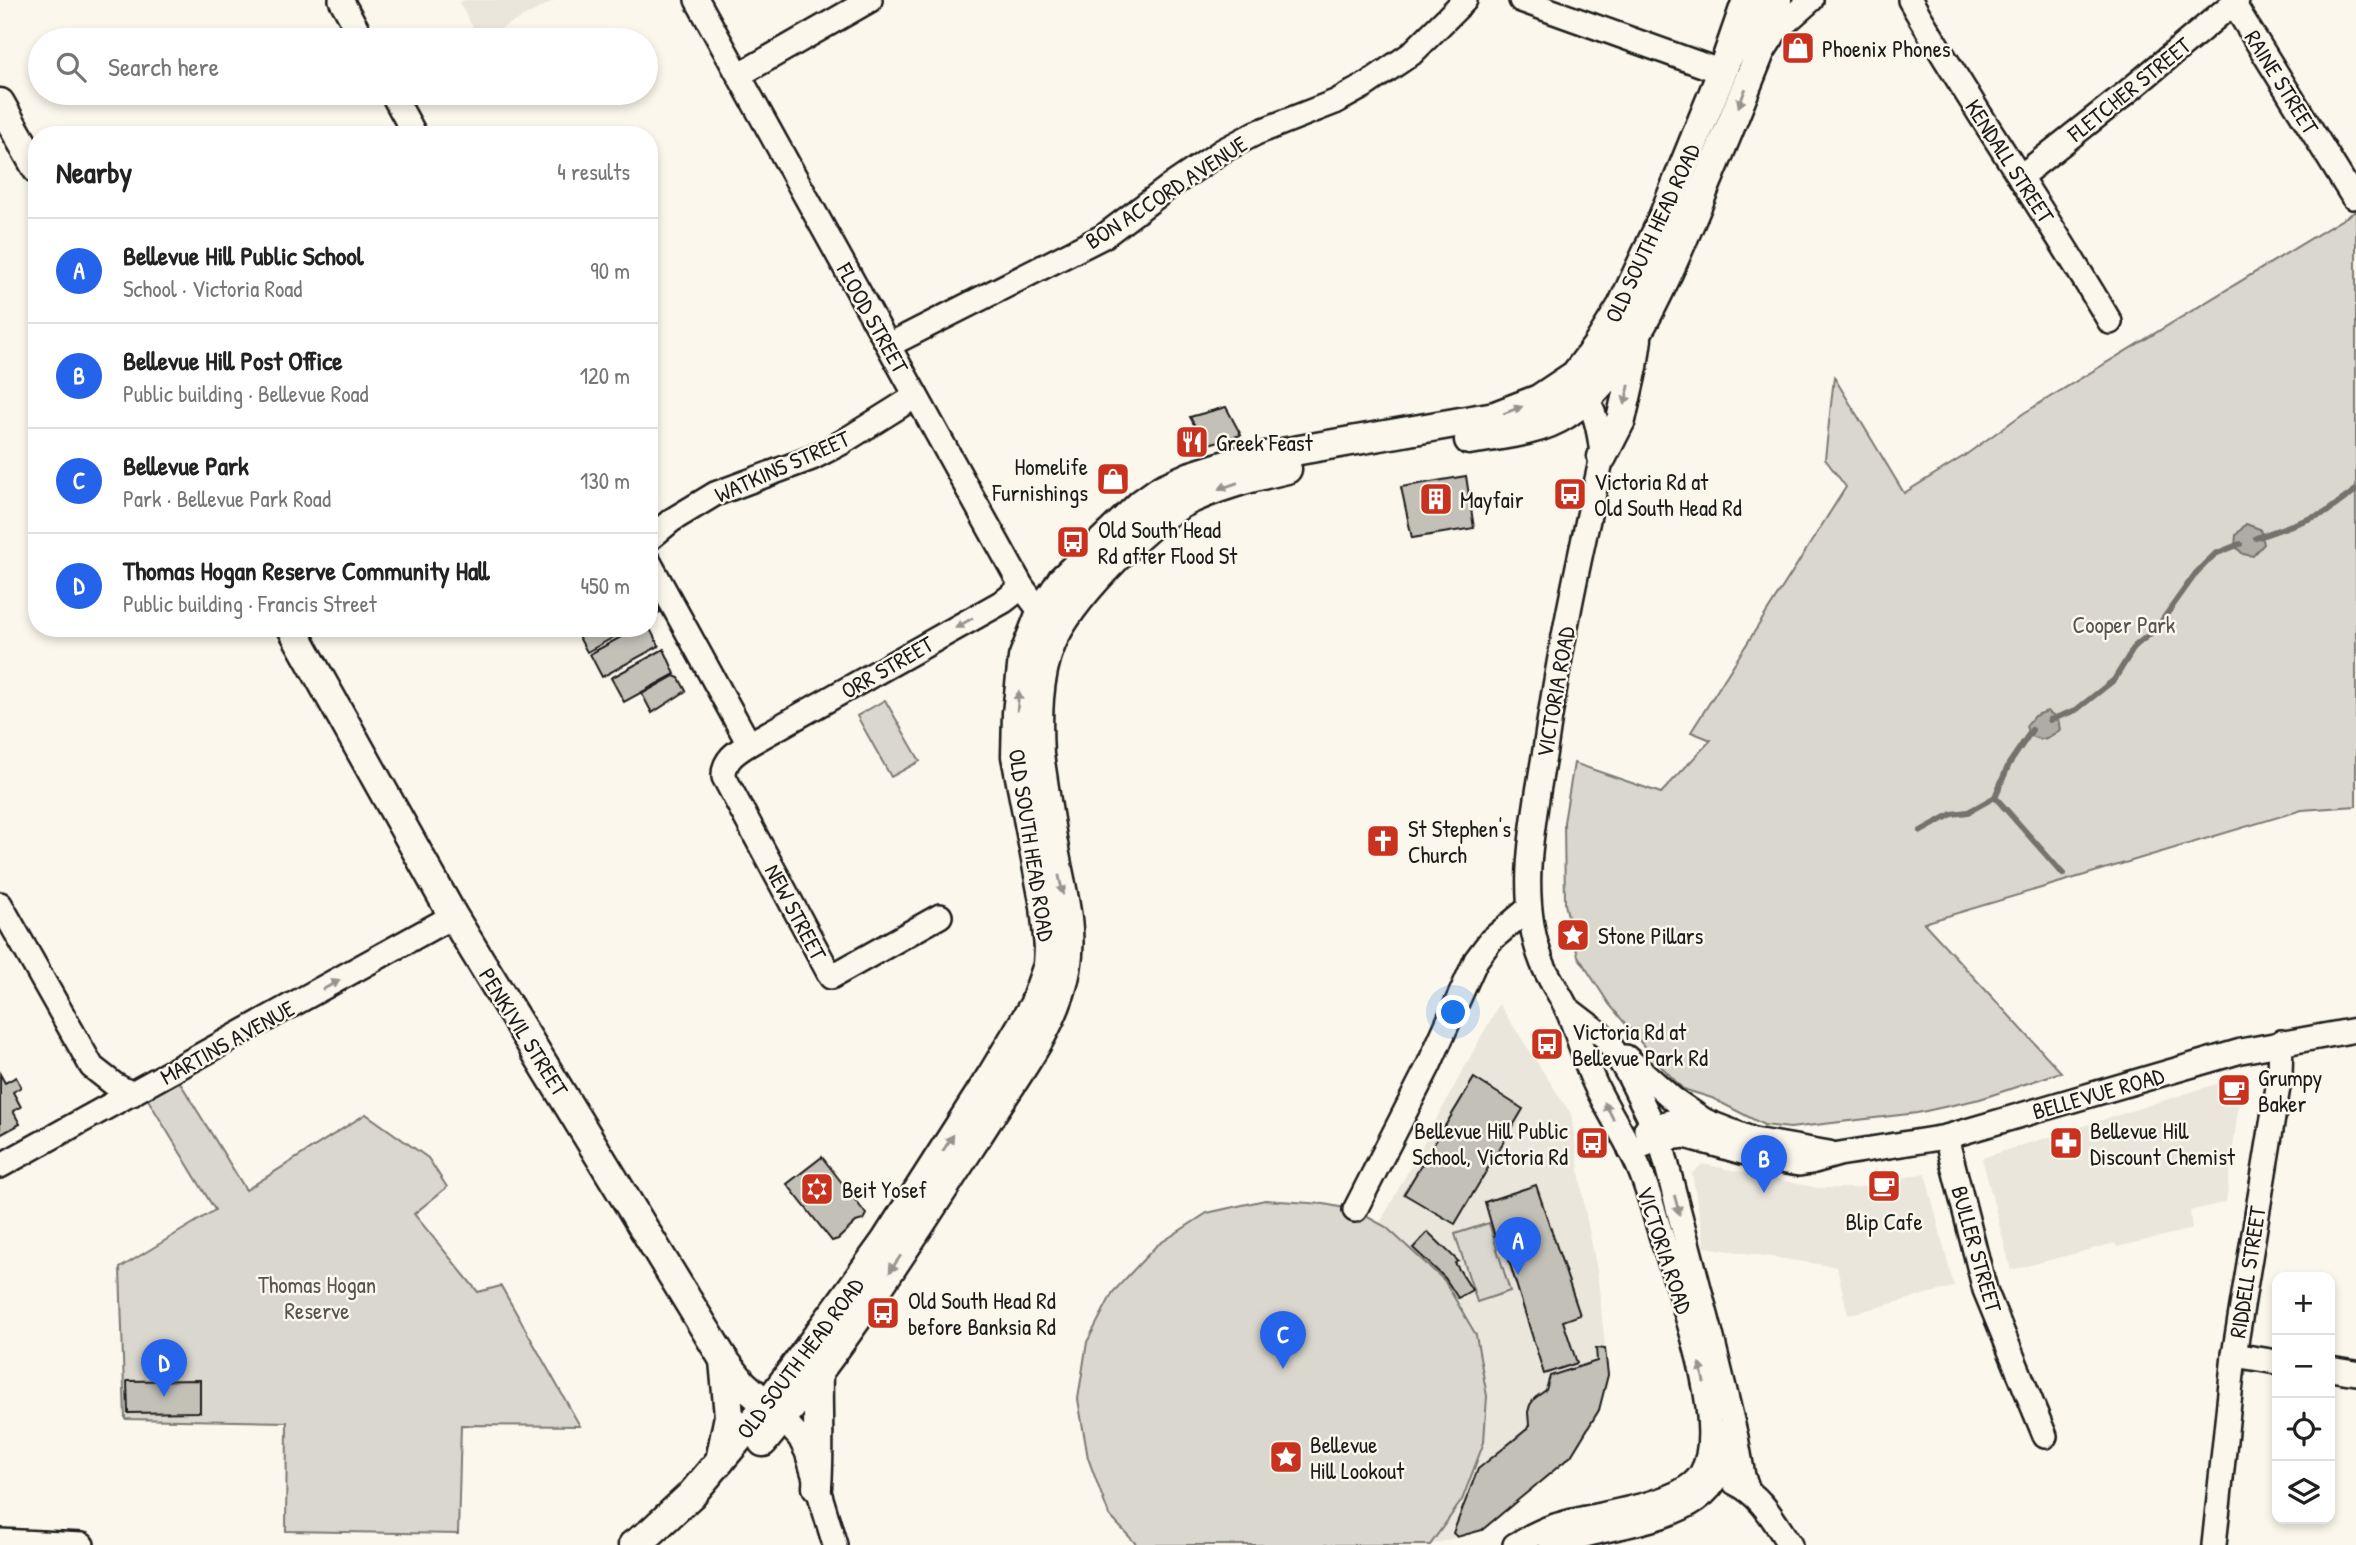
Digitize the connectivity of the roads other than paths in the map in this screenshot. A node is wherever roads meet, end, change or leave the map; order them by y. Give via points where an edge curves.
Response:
1 (341, 0) edge
2 (697, 0) edge
3 (870, 0) edge
4 (1465, 0) edge
5 (1521, 0) edge
6 (1747, 0) edge
7 (1774, 0) edge
8 (1811, 0) edge
9 (1910, 0) edge
10 (2235, 2) edge
11 (356, 28) edge
12 (1770, 36) junction
13 (1722, 72) junction
14 (739, 75) junction
15 (0, 103) edge
16 (398, 105) edge
17 (410, 126) edge
18 (28, 153) edge
19 (2020, 177) junction
20 (2353, 197) dead end
21 (2109, 322) dead end
22 (1639, 329) junction
23 (889, 345) junction
24 (1581, 386) junction
25 (916, 396) junction
26 (1602, 457) junction
27 (658, 532) edge
28 (658, 578) edge
29 (1022, 587) junction
30 (1050, 619) junction
31 (297, 637) edge
32 (749, 744) junction
33 (0, 904) edge
34 (1529, 908) junction
35 (453, 916) junction
36 (940, 916) dead end
37 (1567, 1008) junction
38 (2356, 1030) edge
39 (1606, 1038) junction
40 (2281, 1042) junction
41 (92, 1067) junction
42 (132, 1094) junction
43 (91, 1116) junction
44 (1705, 1121) junction
45 (1658, 1132) junction
46 (1946, 1137) junction
47 (1627, 1144) junction
48 (1839, 1154) junction
49 (0, 1166) edge
50 (1355, 1210) dead end
51 (2234, 1355) junction
52 (724, 1360) junction
53 (2272, 1361) edge
54 (2335, 1370) edge
55 (818, 1372) junction
56 (2356, 1373) edge
57 (1727, 1401) junction
58 (774, 1412) junction
59 (2045, 1436) dead end
60 (720, 1464) junction
61 (1709, 1471) junction
62 (817, 1487) junction
63 (1748, 1490) junction
64 (1604, 1522) junction
65 (0, 1541) edge
66 (82, 1545) edge
67 (633, 1545) edge
68 (664, 1545) edge
69 (835, 1545) edge
70 (1515, 1545) edge
71 (1551, 1545) edge
72 (1790, 1545) edge
73 (2214, 1545) edge

1 - 11 street
2 - 14 street, FLOOD STREET
3 - 14 street
4 - 23 street, BON ACCORD AVENUE via 1411,54 1364,86 1222,151 1104,236
5 - 13 street
6 - 13 main road, OLD SOUTH HEAD ROAD
7 - 12 main road, OLD SOUTH HEAD ROAD
7 - 13 street via 1757,12
8 - 12 street
9 - 19 street, KENDALL STREET
10 - 19 street, FLETCHER STREET
10 - 20 street, RAINE STREET
12 -> 22 main road, OLD SOUTH HEAD ROAD
13 - 24 main road, OLD SOUTH HEAD ROAD via 1658,227
14 - 23 street, FLOOD STREET
15 - 18 main road
16 - 17 street
19 - 21 street, KENDALL STREET
22 - 24 main road, OLD SOUTH HEAD ROAD via 1625,352
22 -> 26 main road via 1621,420
23 - 25 street, FLOOD STREET
24 - 26 street, VICTORIA ROAD via 1600,431
24 - 30 main road, OLD SOUTH HEAD ROAD via 1566,414 1531,428 1306,464 1230,484 1183,503 1152,525 1074,605
25 - 27 street, WATKINS STREET via 812,458 715,494
25 - 29 street, FLOOD STREET
26 - 34 street, VICTORIA ROAD via 1558,659 1532,829
28 - 32 street
29 - 30 street, FLOOD STREET
29 -> 32 street, ORR STREET
30 -> 55 main road, OLD SOUTH HEAD ROAD via 1038,734 1069,938 1061,990 1020,1070 866,1307
58 -> 30 main road, OLD SOUTH HEAD ROAD via 1020,1031 1041,987 1049,948 1045,906 1016,756 1023,658
31 - 35 main road, PENKIVIL STREET
32 - 36 street, NEW STREET via 727,761 724,777 831,977
33 - 41 street
34 - 37 street, VICTORIA ROAD via 1543,966
34 - 50 street via 1491,940 1476,960
42 -> 35 street, MARTINS AVENUE
35 - 52 main road, PENKIVIL STREET
37 - 39 street, VICTORIA ROAD
47 -> 37 street, VICTORIA ROAD via 1583,1058
38 - 40 street, BELLEVUE ROAD
39 - 44 street via 1672,1099
39 - 45 street, VICTORIA ROAD
40 - 46 street, BELLEVUE ROAD
40 - 51 street, RIDDELL STREET via 2280,1074
41 - 42 street
41 - 43 street via 95,1097
42 - 43 street, MARTINS AVENUE
43 - 49 street, MARTINS AVENUE
44 - 45 street, BELLEVUE ROAD via 1680,1119
44 - 48 street, BELLEVUE ROAD via 1754,1140
45 - 47 street, BELLEVUE ROAD
45 - 48 street, BELLEVUE ROAD via 1799,1164
45 -> 57 street, VICTORIA ROAD
46 - 48 street, BELLEVUE ROAD
46 - 59 street, BULLER STREET via 1985,1290
61 -> 47 street, VICTORIA ROAD via 1709,1426 1697,1350 1640,1170
51 - 53 street
51 - 73 street, RIDDELL STREET
52 - 58 main road, PENKIVIL STREET
52 - 60 main road via 729,1416
54 - 56 street
55 - 58 main road, OLD SOUTH HEAD ROAD
55 - 62 main road
57 - 61 street via 1728,1442
57 - 63 street
58 - 60 main road, OLD SOUTH HEAD ROAD
58 - 62 street via 804,1444
58 - 68 main road, OLD SOUTH HEAD ROAD via 711,1501
60 - 67 main road, OLD SOUTH HEAD ROAD via 669,1517
61 - 63 street
61 - 64 street via 1702,1496 1686,1507 1665,1516
62 - 69 street
63 - 72 street
64 - 70 street via 1554,1526
64 - 71 street
65 - 66 street

